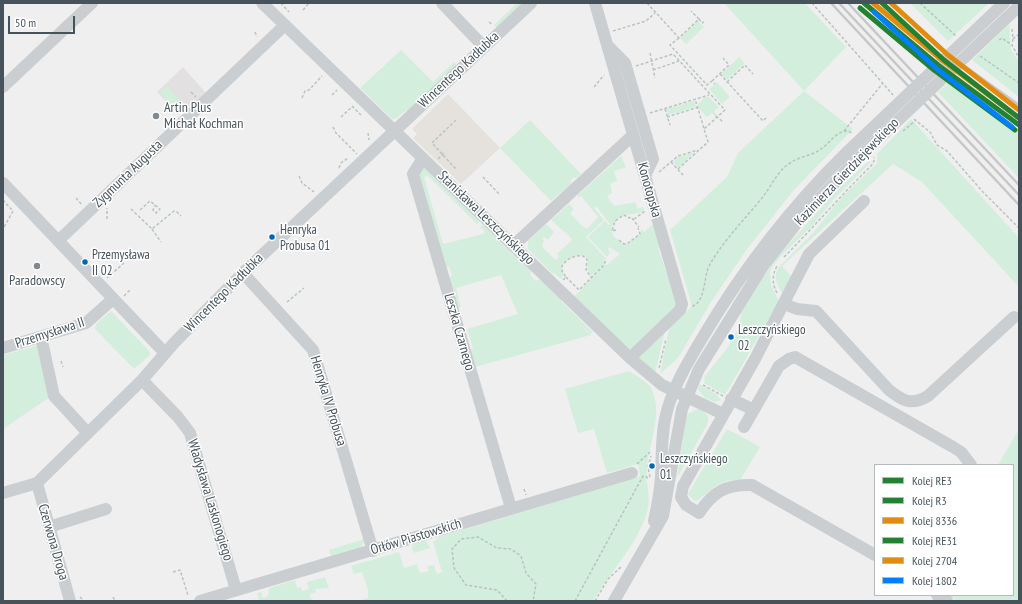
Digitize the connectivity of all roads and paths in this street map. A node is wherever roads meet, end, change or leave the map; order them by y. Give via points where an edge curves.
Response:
1 (92, 3) edge
2 (262, 3) edge
3 (281, 3) edge
4 (310, 3) edge
5 (442, 3) edge
6 (531, 3) edge
7 (595, 3) edge
8 (647, 3) edge
9 (812, 3) edge
10 (920, 3) edge
11 (1004, 3) edge
12 (1019, 6) edge
13 (303, 10) dead end
14 (691, 11) dead end
15 (289, 12) dead end
16 (656, 13) junction
17 (698, 19) junction
18 (489, 22) dead end
19 (704, 22) dead end
20 (285, 25) junction
21 (1011, 25) dead end
22 (493, 26) dead end
23 (610, 32) dead end
24 (1019, 34) edge
25 (679, 38) junction
26 (1013, 39) junction
27 (961, 40) dead end
28 (996, 42) dead end
29 (1012, 45) junction
30 (608, 46) junction
31 (484, 47) junction
32 (650, 53) dead end
33 (980, 53) dead end
34 (723, 58) dead end
35 (1019, 58) edge
36 (650, 61) junction
37 (679, 61) junction
38 (626, 68) junction
39 (653, 70) junction
40 (606, 73) dead end
41 (325, 74) dead end
42 (720, 74) junction
43 (753, 74) dead end
44 (655, 78) dead end
45 (712, 81) junction
46 (727, 82) junction
47 (1019, 83) edge
48 (714, 84) dead end
49 (707, 86) junction
50 (3, 87) edge
51 (594, 87) dead end
52 (340, 88) dead end
53 (704, 88) junction
54 (332, 95) dead end
55 (710, 95) junction
56 (302, 98) dead end
57 (696, 99) junction
58 (350, 103) dead end
59 (353, 106) junction
60 (698, 107) junction
61 (665, 109) junction
62 (905, 113) junction
63 (361, 115) dead end
64 (717, 116) junction
65 (341, 117) dead end
66 (667, 117) junction
67 (767, 117) dead end
68 (456, 120) dead end
69 (722, 122) dead end
70 (670, 125) dead end
71 (333, 127) dead end
72 (638, 128) junction
73 (704, 129) junction
74 (395, 130) junction
75 (844, 131) dead end
76 (368, 134) dead end
77 (832, 139) dead end
78 (370, 141) dead end
79 (699, 150) junction
80 (356, 154) dead end
81 (444, 154) junction
82 (851, 157) junction
83 (348, 158) dead end
84 (423, 158) junction
85 (436, 160) dead end
86 (671, 162) junction
87 (456, 169) dead end
88 (678, 169) junction
89 (340, 170) dead end
90 (651, 174) junction
91 (684, 175) dead end
92 (299, 176) dead end
93 (483, 177) dead end
94 (3, 183) edge
95 (315, 193) dead end
96 (499, 194) dead end
97 (76, 198) dead end
98 (3, 200) edge
99 (864, 201) dead end
100 (109, 205) dead end
101 (155, 205) dead end
102 (85, 208) dead end
103 (131, 209) dead end
104 (140, 210) dead end
105 (648, 210) dead end
106 (181, 216) dead end
107 (107, 219) dead end
108 (633, 220) junction
109 (1019, 228) edge
110 (3, 229) edge
111 (152, 229) junction
112 (616, 230) dead end
113 (620, 240) dead end
114 (58, 241) junction
115 (161, 242) dead end
116 (514, 245) junction
117 (606, 260) dead end
118 (124, 263) dead end
119 (244, 273) junction
120 (566, 277) junction
121 (591, 277) junction
122 (106, 280) dead end
123 (562, 280) dead end
124 (304, 288) dead end
125 (130, 290) dead end
126 (118, 298) junction
127 (287, 302) dead end
128 (784, 304) junction
129 (690, 306) dead end
130 (1014, 317) dead end
131 (41, 337) junction
132 (3, 348) edge
133 (165, 353) junction
134 (630, 358) junction
135 (61, 362) dead end
136 (62, 367) dead end
137 (142, 380) junction
138 (700, 382) dead end
139 (674, 391) junction
140 (686, 397) junction
141 (731, 400) junction
142 (754, 410) junction
143 (723, 414) junction
144 (744, 427) dead end
145 (87, 432) junction
146 (653, 451) dead end
147 (650, 452) dead end
148 (970, 464) edge
149 (632, 473) joint
150 (649, 480) dead end
151 (37, 482) junction
152 (652, 482) dead end
153 (524, 488) dead end
154 (3, 494) edge
155 (526, 497) dead end
156 (511, 508) junction
157 (106, 509) dead end
158 (49, 527) junction
159 (654, 531) junction
160 (373, 551) junction
161 (874, 554) edge
162 (626, 562) dead end
163 (173, 572) dead end
164 (236, 590) junction
165 (188, 595) dead end
166 (113, 597) dead end
167 (70, 601) edge
168 (115, 601) edge
169 (200, 601) edge
170 (506, 601) edge
171 (533, 601) edge
172 (575, 601) edge
173 (595, 601) edge
174 (614, 601) edge

1 - 50 street
2 - 20 street, Stanisława Leszczyńskiego
3 - 15 path
4 - 13 path
5 - 31 street
6 - 31 street, Wincentego Kadłubka
7 - 30 street, Konotopska
8 - 16 path
9 - 75 path via 883,83
10 - 27 path
11 - 62 street, bridge
12 - 62 street, bridge
14 - 17 path
16 - 23 path via 646,21
16 - 25 path
17 - 19 path
17 - 25 path
18 - 22 path
20 - 74 street, Stanisława Leszczyńskiego
20 - 114 street, Zygmunta Augusta
21 - 26 path
24 - 26 path
25 - 49 path via 670,45
26 - 29 path
28 - 29 path via 1002,38
29 - 35 path
30 - 38 street
30 - 72 street, Konotopska
31 - 74 street, Wincentego Kadłubka
32 - 36 path
33 - 47 path via 978,55
34 - 42 path via 729,65
36 - 37 path via 673,54
36 - 38 path
36 - 39 path
37 - 39 path
37 - 53 path
38 - 72 street via 638,97
39 - 44 path
40 - 51 path
41 - 56 path via 305,91
42 - 45 path
42 - 46 path
43 - 46 path via 745,65
45 - 48 path
45 - 49 path
46 - 67 path via 763,121
49 - 53 path
52 - 54 path
53 - 55 path
55 - 57 path
55 - 64 path via 725,110
57 - 60 path
57 - 61 path
58 - 59 path
59 - 63 path
59 - 65 path
60 - 66 path
60 - 73 path
61 - 66 path
61 - 72 path via 648,114 649,117
62 - 82 street, Kazimierza Gierdziejewskiego, bridge
62 - 109 path via 930,132 937,145 947,151
64 - 69 path
64 - 73 path
66 - 70 path
68 - 81 path via 432,143
71 - 80 path via 336,134
72 - 90 street, Konotopska
72 - 90 street via 652,144
72 - 116 street
73 - 79 path via 708,142
74 - 84 street, Stanisława Leszczyńskiego
74 - 119 street, Wincentego Kadłubka
76 - 78 path
77 - 129 path via 816,153 790,163 774,178 764,196 708,267 700,300
79 - 86 path via 678,156
79 - 88 path
81 - 85 path
81 - 87 path
82 - 139 street, Kazimierza Gierdziejewskiego via 820,178 750,264 718,312
82 - 140 street, Kazimierza Gierdziejewskiego via 763,266 718,334
83 - 89 path via 341,163
84 - 116 street, Stanisława Leszczyńskiego
84 - 156 street, Leszka Czarnego via 413,174
86 - 88 path
86 - 90 path via 661,172
88 - 91 path
90 - 134 street, Konotopska via 682,307
92 - 95 path via 302,183
93 - 96 path
94 - 114 street
97 - 102 path
98 - 110 path via 13,211
99 - 128 street via 809,254
100 - 107 path
101 - 104 path via 150,200
103 - 111 path
105 - 108 path
106 - 111 path via 174,212
108 - 112 path via 626,216 619,218 612,229
108 - 113 path via 639,227 640,234 628,243 624,244
111 - 115 path
114 - 126 street
116 - 134 street, Stanisława Leszczyńskiego
117 - 121 path
118 - 122 path
119 - 133 street, Wincentego Kadłubka
119 - 160 street, Henryka IV Probusa via 313,350
120 - 121 path via 579,290
120 - 121 path via 562,266 576,255 587,260 586,270
120 - 123 path
124 - 127 path
125 - 126 path
126 - 131 street, Przemysława II via 86,323
126 - 133 street
128 - 130 street via 797,309 816,311 889,390 903,401 913,402 928,396
128 - 141 street
131 - 132 street, Przemysława II
131 - 145 street via 54,396
133 - 137 street, Wincentego Kadłubka
134 - 139 street, Stanisława Leszczyńskiego via 658,382
135 - 136 path
137 - 145 street, Wincentego Kadłubka
137 - 164 street, Władysława Laskonogiego via 190,433
138 - 141 path
139 - 140 street, Stanisława Leszczyńskiego
139 - 159 street, Kazimierza Gierdziejewskiego via 664,425
140 - 143 street, Stanisława Leszczyńskiego
140 - 159 street, Kazimierza Gierdziejewskiego via 679,421 665,511
141 - 142 street
141 - 143 street
142 - 144 street
142 - 148 street via 779,366 789,358 795,357 953,447 961,452
143 - 161 street via 681,491 681,497 686,505 699,513 718,491 737,484 752,485
145 - 151 street, Wincentego Kadłubka
146 - 152 path via 648,466
147 - 149 path via 636,465
149 - 156 street, Orłów Piastowskich
150 - 172 path via 643,476
151 - 154 street, Wincentego Kadłubka
151 - 158 street, Czerwona Droga
153 - 155 path
156 - 160 street, Orłów Piastowskich
157 - 158 street
158 - 167 street, Czerwona Droga
159 - 174 street, Kazimierza Gierdziejewskiego
160 - 164 street, Orłów Piastowskich
162 - 173 path via 608,579
163 - 165 path via 180,570
164 - 169 street, Orłów Piastowskich
166 - 168 path
170 - 171 path via 497,590 466,586 454,568 452,549 461,539 478,537 497,548 511,549 521,556 526,573 536,584

